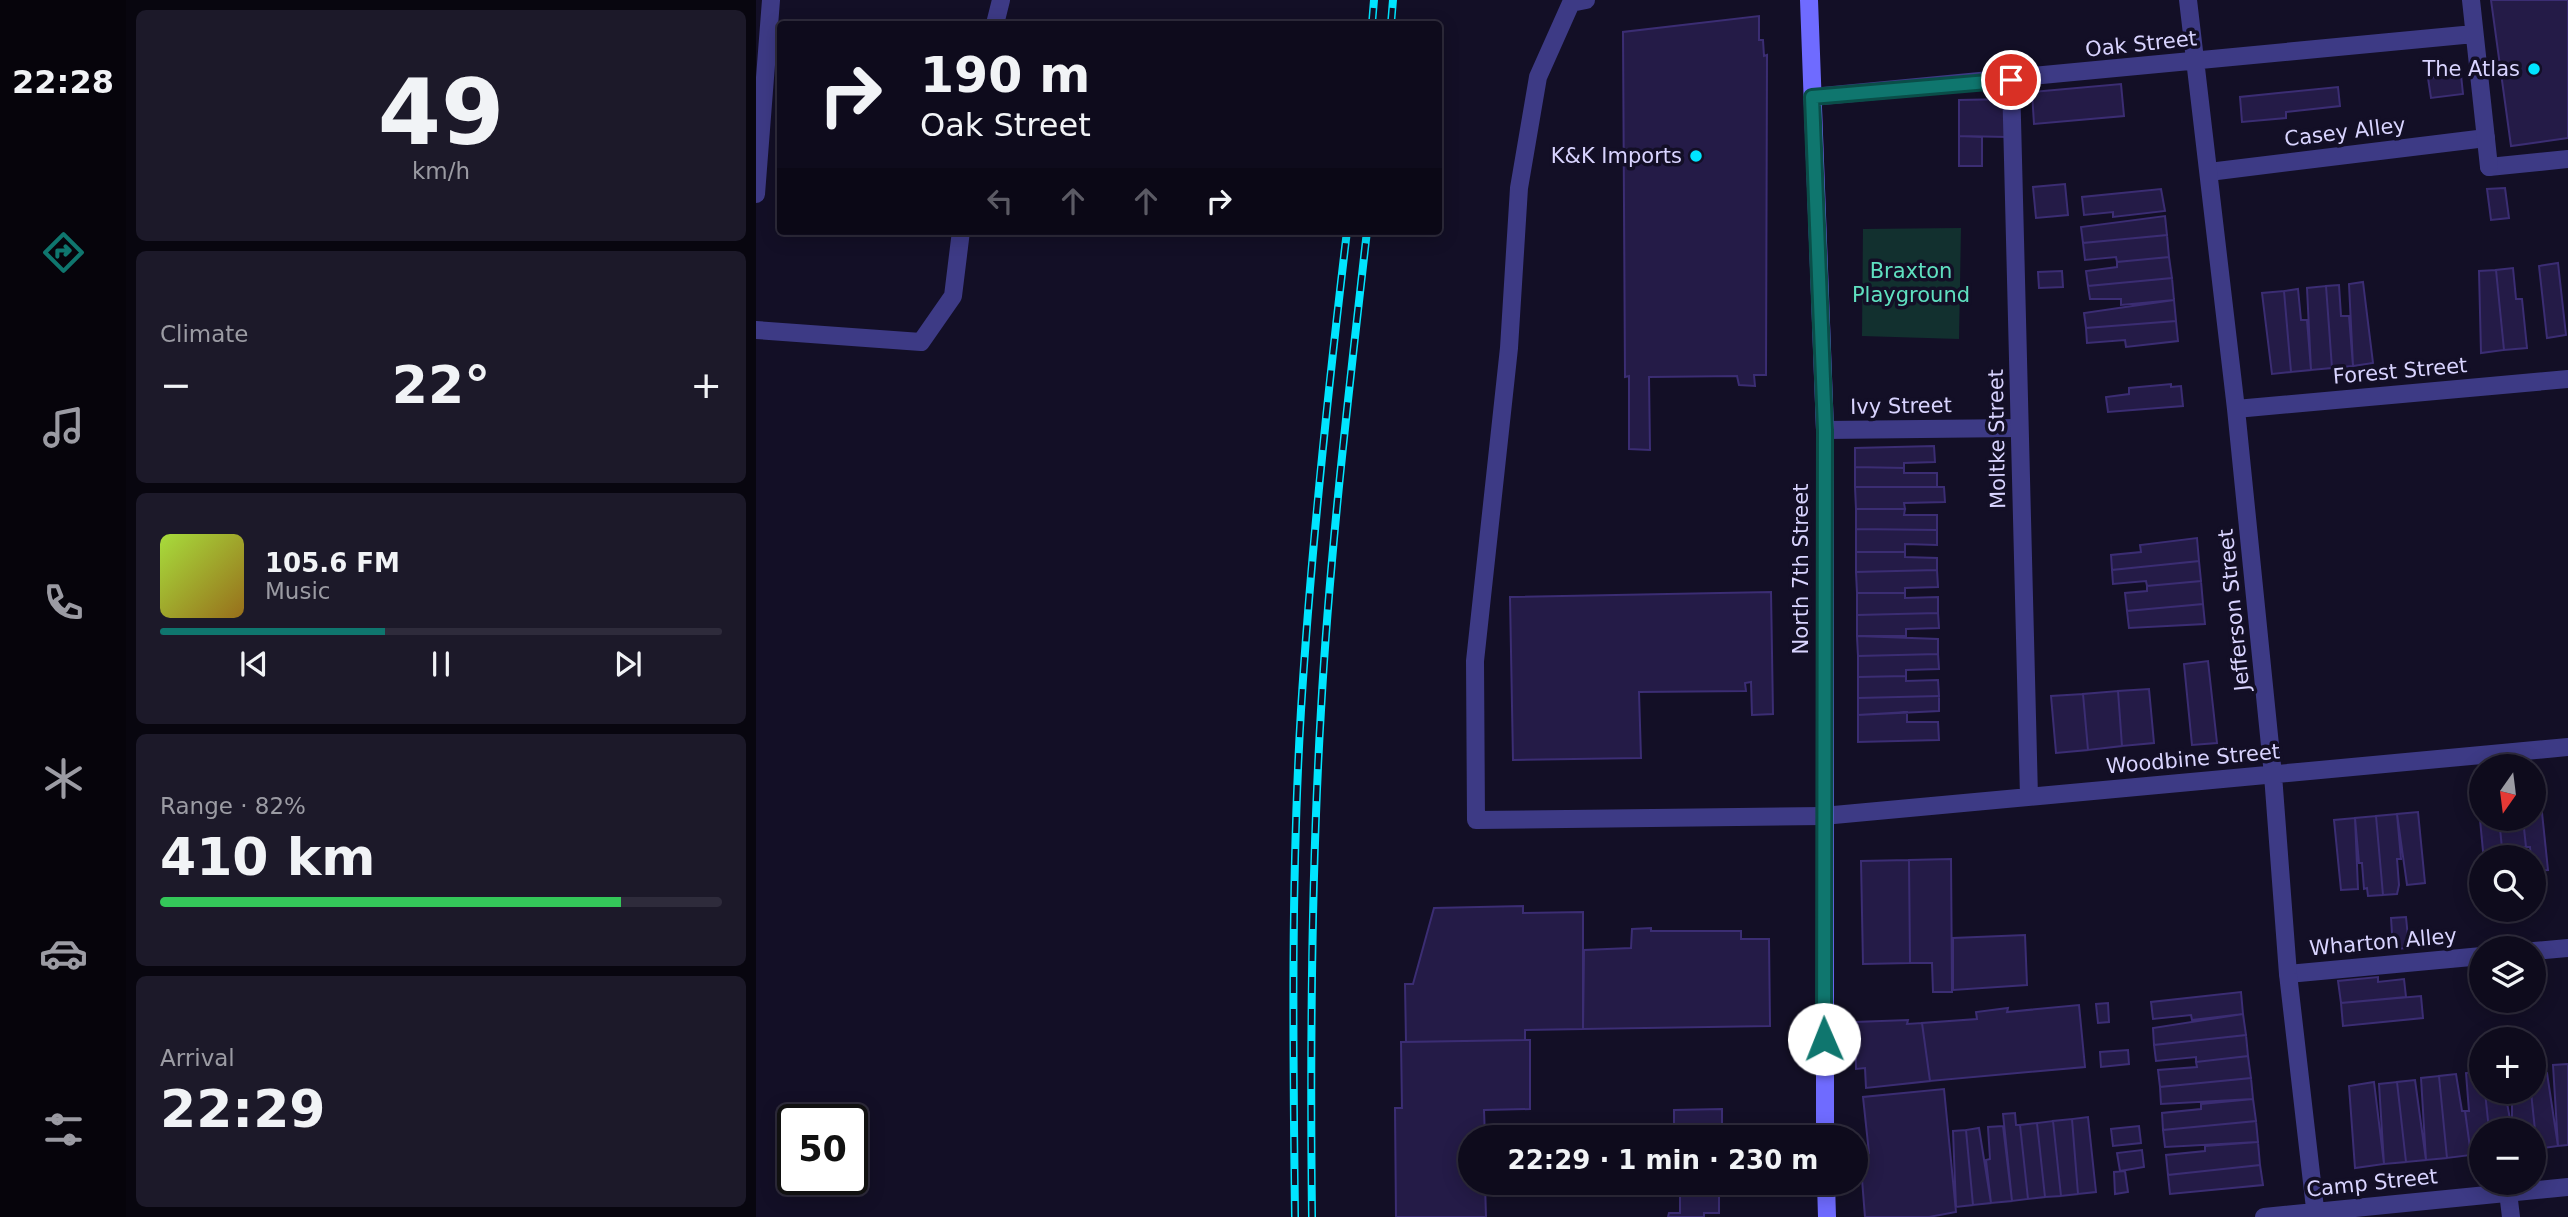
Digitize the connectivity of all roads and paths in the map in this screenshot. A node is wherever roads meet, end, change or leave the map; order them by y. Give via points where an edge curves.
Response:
1 (771, 0) edge
2 (1001, 0) edge
3 (1586, 0) edge
4 (1809, 0) edge
5 (2188, 0) edge
6 (2471, 0) edge
7 (996, 21) edge
8 (2474, 34) junction
9 (2194, 62) junction
10 (2011, 80) junction
11 (1812, 97) junction
12 (2486, 138) junction
13 (2568, 159) edge
14 (2208, 172) junction
15 (756, 194) edge
16 (961, 235) edge
17 (756, 330) edge
18 (2568, 379) edge
19 (2236, 409) junction
20 (2020, 428) junction
21 (1825, 430) junction
22 (2568, 747) edge
23 (2273, 775) junction
24 (2029, 797) junction
25 (1823, 816) junction
26 (2568, 948) edge
27 (2546, 950) edge
28 (2469, 957) edge
29 (2288, 974) junction
30 (1825, 1125) edge
31 (2568, 1187) edge
32 (2546, 1189) edge
33 (1826, 1195) edge
34 (2482, 1195) edge
35 (2508, 1195) edge
36 (2315, 1214) edge
37 (1827, 1217) edge
38 (2264, 1217) edge
39 (2511, 1217) edge

1 - 15 street
2 - 7 street
3 - 25 street, Woodbine Street via 1572,3 1538,77 1519,188 1509,348 1475,661 1476,820
4 - 11 main road, North 7th Street
5 - 9 street, Jefferson Street
6 - 8 street
8 - 9 street, Oak Street
8 - 12 street
9 - 10 street, Oak Street
9 - 14 street, Jefferson Street
10 - 11 street, Oak Street
10 - 20 street, Moltke Street
11 - 21 main road, North 7th Street
12 - 13 street via 2489,167
12 - 14 street, Casey Alley
14 - 19 street, Jefferson Street
16 - 17 street via 953,296 921,342
18 - 19 street, Forest Street
19 - 23 street, Jefferson Street
20 - 21 street, Ivy Street
20 - 24 street, Moltke Street
21 - 25 main road, North 7th Street
22 - 23 street, Woodbine Street
23 - 24 street, Woodbine Street
23 - 29 street, Jefferson Street
24 - 25 street, Woodbine Street
25 - 30 main road, North 7th Street
26 - 27 street
28 - 29 street, Wharton Alley
29 - 36 street, Jefferson Street
31 - 32 street, Camp Street
33 - 37 main road
34 - 36 street, Camp Street
35 - 39 street
36 - 38 street, Camp Street

